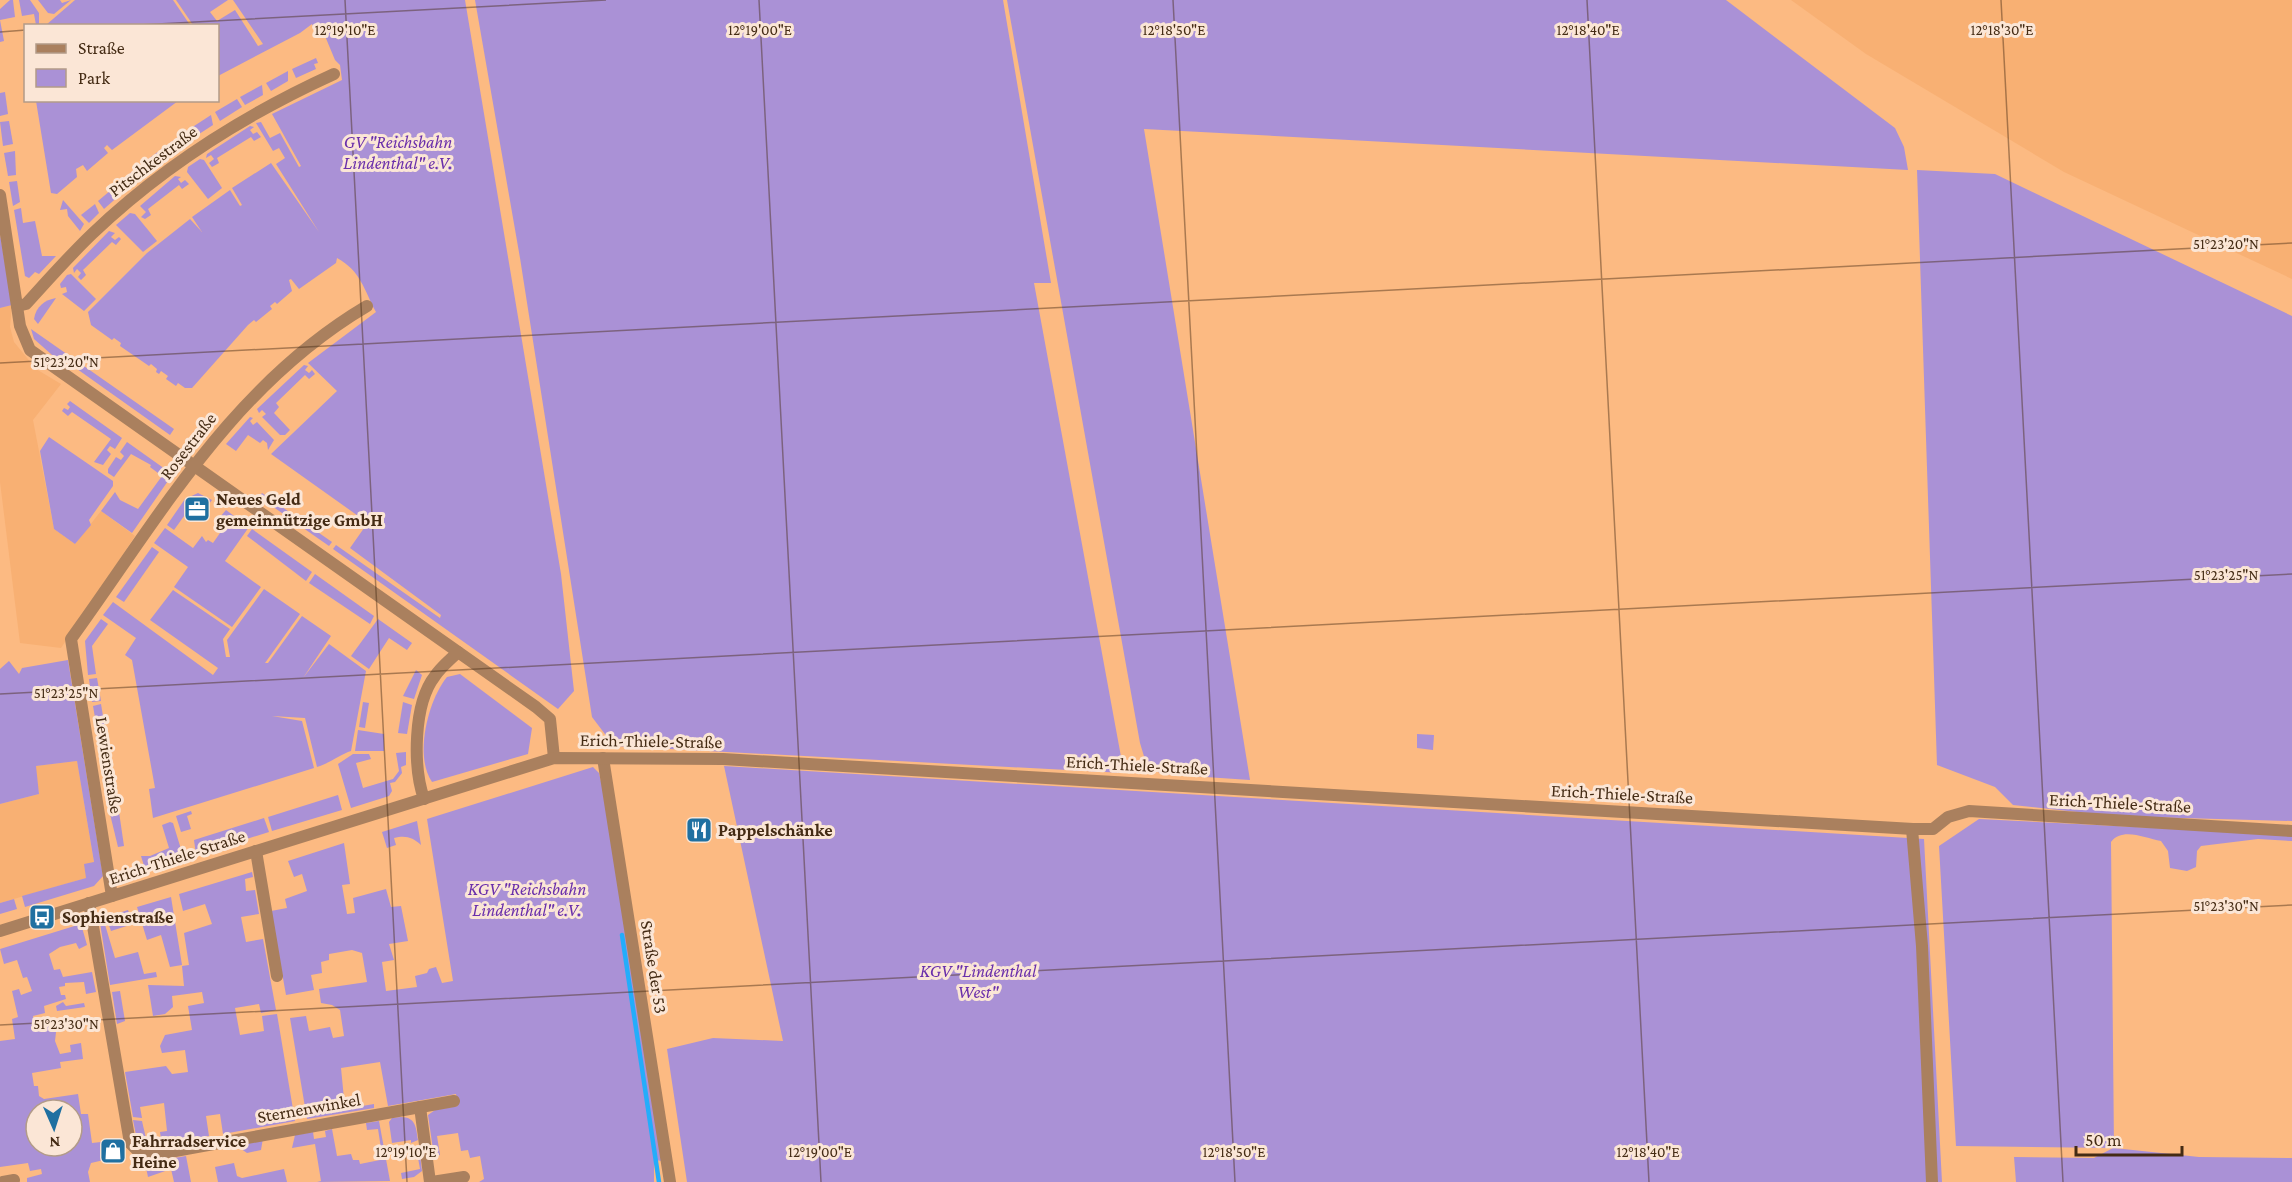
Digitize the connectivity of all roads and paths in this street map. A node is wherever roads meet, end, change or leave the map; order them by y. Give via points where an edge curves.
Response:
1 (334, 74) dead end
2 (0, 195) edge
3 (17, 306) junction
4 (367, 306) dead end
5 (194, 465) junction
6 (71, 639) joint
7 (458, 652) junction
8 (554, 758) junction
9 (603, 758) junction
10 (424, 799) junction
11 (1912, 829) junction
12 (2292, 831) edge
13 (256, 851) junction
14 (112, 897) junction
15 (89, 903) junction
16 (0, 932) edge
17 (277, 976) dead end
18 (454, 1101) dead end
19 (420, 1107) junction
20 (464, 1177) dead end
21 (431, 1182) edge
22 (670, 1182) edge
23 (1932, 1182) edge

1 - 3 street, Pitschkestraße via 259,110 189,154 90,235 26,304
2 - 3 street
3 - 5 street via 25,343 33,353
4 - 5 street, Rosestraße via 322,336 250,399
5 - 6 street, Rosestraße
5 - 7 street
6 - 14 street, Lewienstraße
7 - 8 street via 550,719
7 - 10 street via 434,676 423,704 417,777
8 - 9 street, Erich-Thiele-Straße
8 - 10 street, Erich-Thiele-Straße
9 - 11 street, Erich-Thiele-Straße via 735,760
9 - 22 street, Straße der 53
10 - 13 street, Erich-Thiele-Straße
11 - 12 street, Erich-Thiele-Straße via 1933,829 1948,817 1969,811
11 - 23 street via 1922,946
13 - 14 street, Erich-Thiele-Straße
13 - 17 street
14 - 15 street, Erich-Thiele-Straße
15 - 16 street, Erich-Thiele-Straße
15 - 19 street, Sternenwinkel via 130,1143 142,1155
18 - 19 street, Sternenwinkel
19 - 21 street
20 - 21 street

